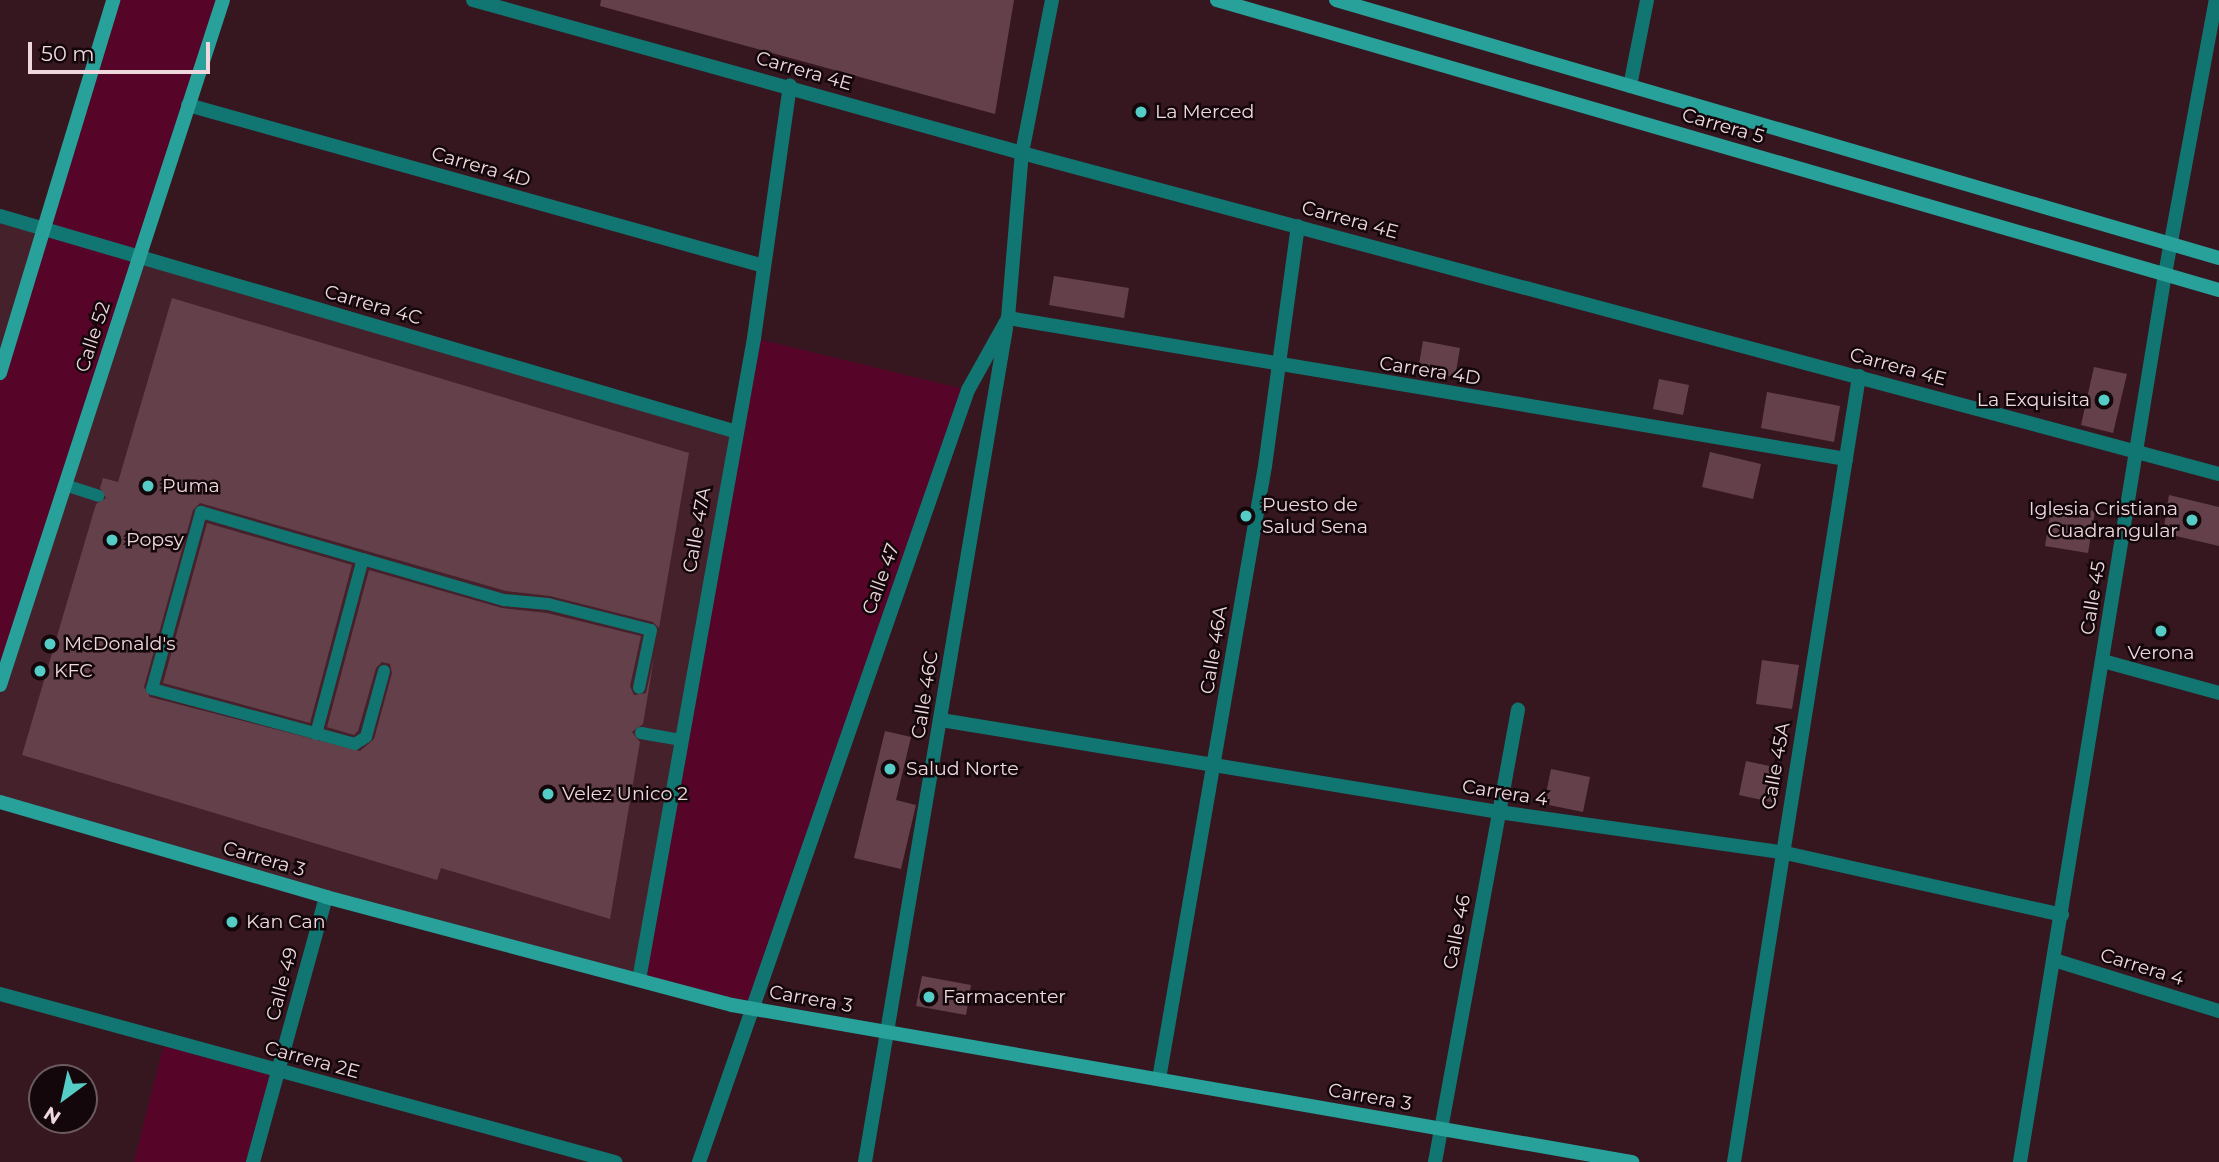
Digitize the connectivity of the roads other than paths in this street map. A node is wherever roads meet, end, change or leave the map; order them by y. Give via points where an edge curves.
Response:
1 (113, 0) edge
2 (223, 0) edge
3 (473, 0) edge
4 (1052, 0) edge
5 (1217, 0) edge
6 (1336, 0) edge
7 (1647, 0) edge
8 (2216, 0) edge
9 (790, 86) junction
10 (1630, 86) junction
11 (188, 105) junction
12 (1022, 153) junction
13 (0, 216) edge
14 (1298, 226) junction
15 (42, 228) junction
16 (2171, 244) junction
17 (139, 257) junction
18 (2219, 258) edge
19 (764, 266) junction
20 (2165, 274) junction
21 (2219, 290) edge
22 (1008, 318) junction
23 (1280, 366) junction
24 (0, 373) edge
25 (1859, 376) junction
26 (734, 431) junction
27 (2137, 451) junction
28 (1846, 459) junction
29 (2219, 474) edge
30 (65, 485) junction
31 (98, 496) dead end
32 (363, 559) junction
33 (2103, 661) junction
34 (384, 671) dead end
35 (0, 685) edge
36 (639, 688) dead end
37 (2219, 694) edge
38 (1518, 709) dead end
39 (941, 720) junction
40 (641, 733) dead end
41 (316, 734) junction
42 (680, 740) junction
43 (1215, 764) junction
44 (0, 802) edge
45 (1499, 812) junction
46 (1781, 852) junction
47 (326, 897) junction
48 (2062, 915) junction
49 (2054, 960) junction
50 (639, 981) junction
51 (0, 994) edge
52 (749, 1008) junction
53 (2219, 1011) edge
54 (889, 1032) junction
55 (278, 1071) junction
56 (1159, 1079) junction
57 (1441, 1129) junction
58 (253, 1162) edge
59 (615, 1162) edge
60 (699, 1162) edge
61 (866, 1162) edge
62 (1434, 1162) edge
63 (1632, 1162) edge
64 (1734, 1162) edge
65 (2020, 1162) edge

1 - 15 main road
2 - 11 main road, Calle 52
3 - 9 street, Carrera 4E
4 - 12 street, Calle 47
5 - 20 main road, Carrera 5
6 - 10 main road, Carrera 5
7 - 10 street
8 - 16 street, Calle 45
9 - 12 street, Carrera 4E
9 - 19 street, Calle 47A
10 - 16 main road, Carrera 5
11 - 17 main road, Calle 52
11 - 19 street, Carrera 4D
12 - 14 street, Carrera 4E
12 - 22 street, Calle 47
13 - 15 street, Carrera 4C
14 - 23 street, Calle 46A
14 - 25 street, Carrera 4E
15 - 17 street, Carrera 4C
15 - 24 main road
16 - 18 main road, Carrera 5
16 - 20 street, Calle 45
17 - 26 street, Carrera 4C
17 - 30 main road, Calle 52
19 - 26 street, Calle 47A
20 - 21 main road, Carrera 5
20 - 27 street, Calle 45
22 - 23 street, Carrera 4D
22 - 39 street, Calle 46C
22 - 52 street, Calle 47 via 968,390
23 - 28 street, Carrera 4D
23 - 43 street, Calle 46A
25 - 27 street, Carrera 4E
25 - 28 street, Calle 45A
26 - 42 street, Calle 47A
27 - 29 street, Carrera 4E
27 - 33 street, Calle 45
28 - 46 street, Calle 45A
30 - 31 lane
30 - 35 main road, Calle 52
32 - 36 lane via 504,600 548,604 651,630
32 - 41 lane
32 - 41 lane via 201,512 152,689
33 - 37 street
33 - 48 street, Calle 45
34 - 41 lane via 362,743
38 - 45 street, Calle 46
39 - 43 street, Carrera 4
39 - 54 street, Calle 46C
40 - 42 lane
42 - 50 street, Calle 47A
43 - 45 street, Carrera 4
43 - 56 street, Calle 46A
44 - 47 main road, Carrera 3
45 - 46 street, Carrera 4
45 - 57 street, Calle 46
46 - 48 street, Carrera 4
46 - 64 street, Calle 45A
47 - 50 main road, Carrera 3
47 - 55 street, Calle 49
48 - 49 street, Calle 45
49 - 53 street, Carrera 4
49 - 65 street, Calle 45
50 - 52 main road, Carrera 3
51 - 55 street, Carrera 2E
52 - 54 main road, Carrera 3
52 - 60 street, Calle 47
54 - 56 main road, Carrera 3
54 - 61 street, Calle 46C
55 - 58 street, Calle 49
55 - 59 street, Carrera 2E
56 - 57 main road, Carrera 3
57 - 62 street, Calle 46
57 - 63 main road, Carrera 3

